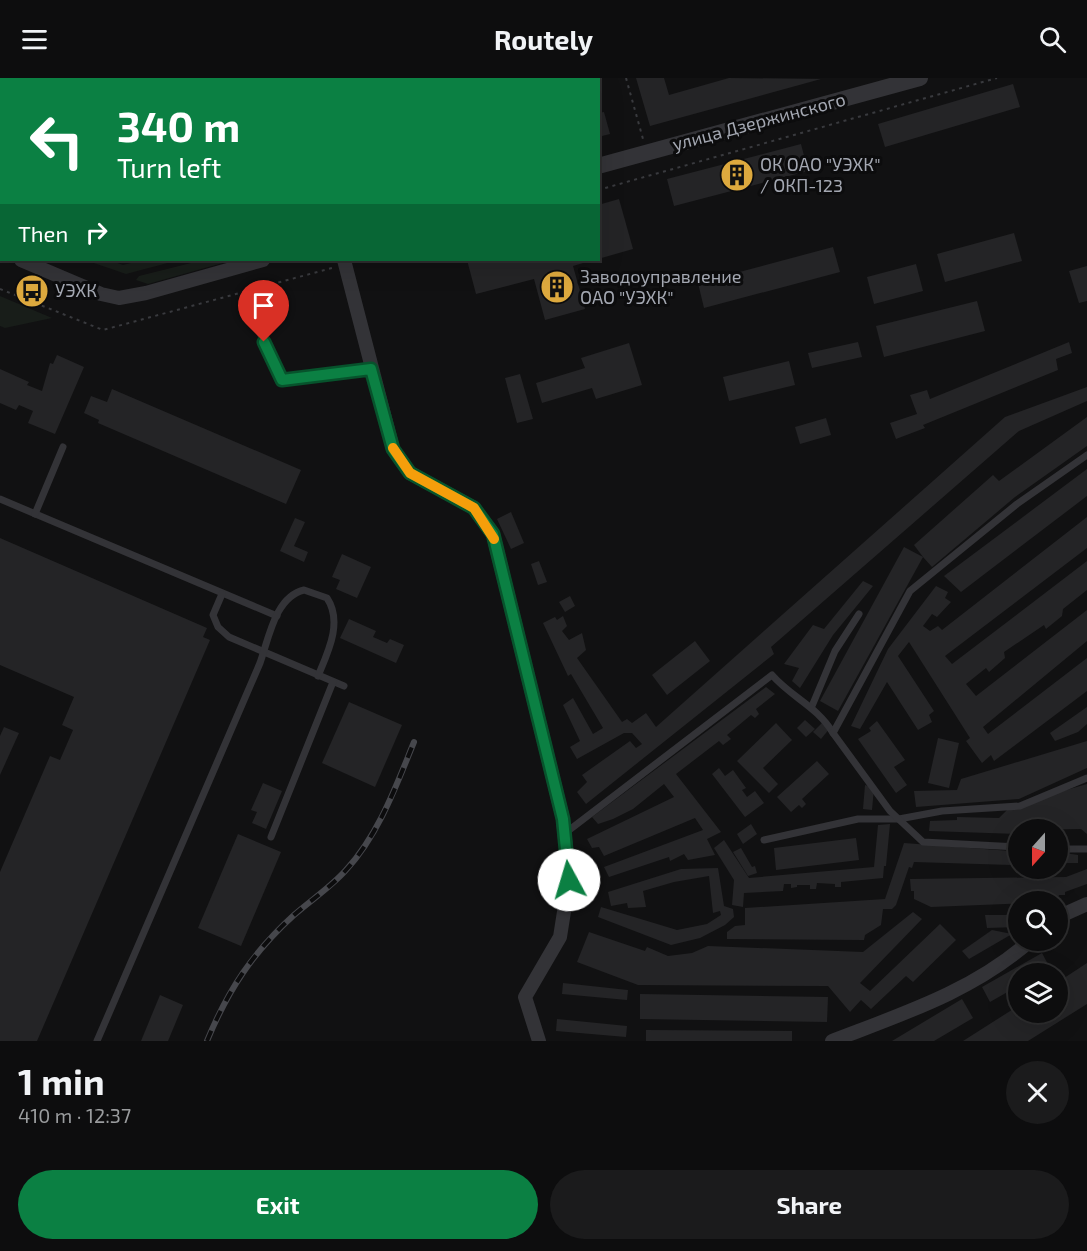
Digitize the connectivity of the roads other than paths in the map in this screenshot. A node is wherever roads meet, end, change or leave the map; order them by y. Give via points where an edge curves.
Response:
1 (920, 78) edge
2 (600, 165) edge
3 (23, 261) edge
4 (259, 261) edge
5 (344, 262) edge
6 (246, 304) dead end
7 (371, 369) junction
8 (63, 447) dead end
9 (1087, 455) edge
10 (0, 499) edge
11 (35, 514) junction
12 (222, 594) junction
13 (859, 614) dead end
14 (277, 616) junction
15 (264, 652) junction
16 (318, 676) junction
17 (333, 682) junction
18 (344, 686) dead end
19 (812, 706) junction
20 (832, 733) junction
21 (1087, 778) edge
22 (899, 819) junction
23 (564, 834) junction
24 (271, 837) dead end
25 (764, 840) dead end
26 (1008, 846) edge
27 (1068, 849) edge
28 (1087, 849) edge
29 (1087, 904) edge
30 (1068, 913) edge
31 (1019, 951) edge
32 (97, 1041) edge
33 (539, 1041) edge
34 (832, 1041) edge

1 - 2 street, улица Дзержинского
3 - 4 street via 101,294 119,297
5 - 7 street
6 - 7 lane via 282,380
7 - 23 street via 393,449 410,473 474,508 493,534
8 - 11 lane
9 - 20 lane via 1017,504 910,591
10 - 11 lane
11 - 12 lane
12 - 14 lane
12 - 15 lane via 213,615 218,627 229,637
13 - 19 lane via 835,651
14 - 15 lane
14 - 16 lane via 286,598 296,592 317,592 327,598 333,630
15 - 16 lane
15 - 32 lane
16 - 17 lane
17 - 18 lane
17 - 24 lane
19 - 20 lane
19 - 23 lane via 787,692 772,675
20 - 22 lane
21 - 22 lane via 1020,806 942,811
22 - 25 lane via 858,819
22 - 26 lane via 923,842
23 - 33 street via 569,880 560,937 525,997
27 - 28 lane
29 - 30 street
31 - 34 street via 947,996

